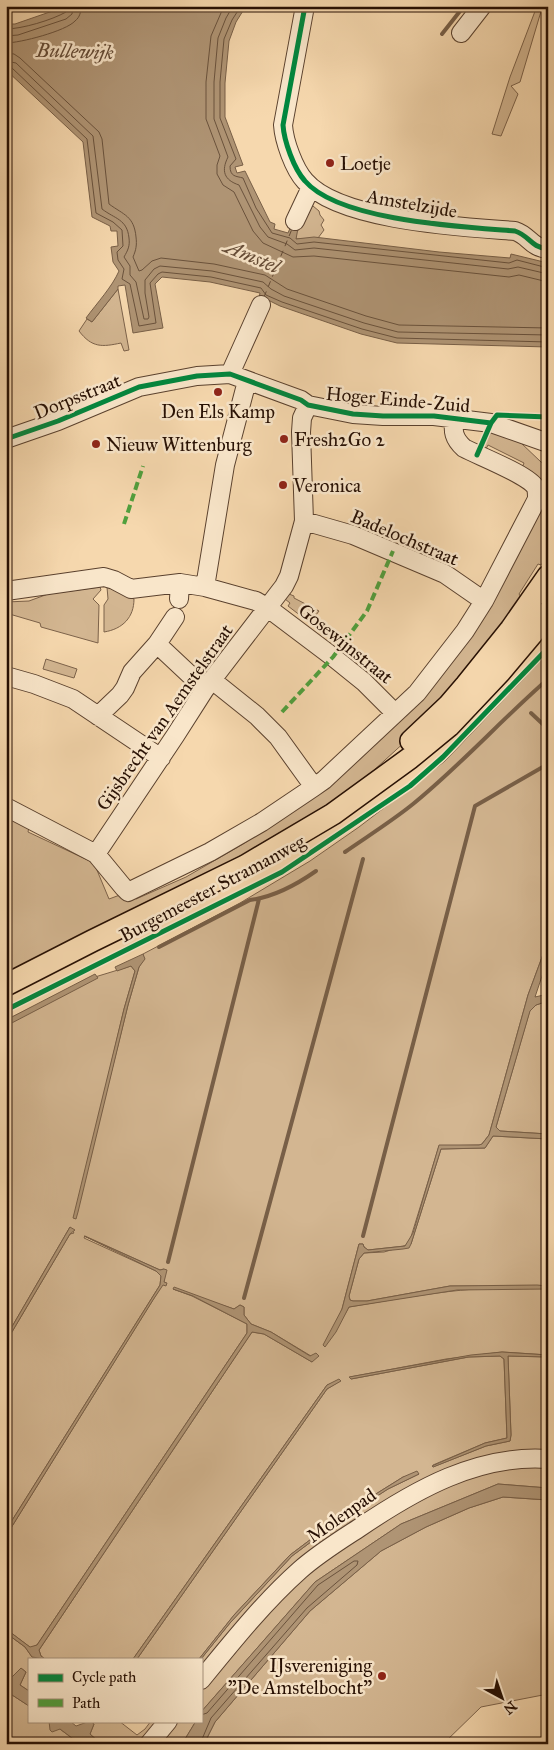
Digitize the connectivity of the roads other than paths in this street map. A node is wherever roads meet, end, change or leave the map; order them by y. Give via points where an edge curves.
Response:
1 (305, 6) edge
2 (482, 6) edge
3 (461, 33) dead end
4 (311, 187) junction
5 (295, 221) dead end
6 (548, 249) edge
7 (261, 305) dead end
8 (230, 374) junction
9 (247, 380) junction
10 (308, 405) junction
11 (455, 419) junction
12 (6, 439) edge
13 (548, 443) edge
14 (304, 521) junction
15 (548, 576) edge
16 (205, 587) junction
17 (6, 591) edge
18 (484, 601) junction
19 (268, 608) junction
20 (548, 612) edge
21 (175, 617) dead end
22 (157, 644) junction
23 (6, 676) edge
24 (208, 684) junction
25 (395, 713) junction
26 (98, 716) junction
27 (161, 758) junction
28 (314, 787) junction
29 (367, 789) junction
30 (6, 807) edge
31 (96, 854) junction
32 (6, 985) edge
33 (548, 1459) edge
34 (202, 1679) edge
35 (167, 1722) edge
36 (149, 1744) edge

1 - 4 street, Amstelzijde via 283,125 284,137 295,164
2 - 3 street
4 - 5 street
4 - 6 street, Amstelzijde via 332,200 365,211 399,219 515,232 523,234 539,248
7 - 8 street
8 - 9 street, Dorpsstraat
8 - 12 street, Dorpsstraat via 197,376 138,387
9 - 10 street, Hoger Einde-Zuid
9 - 16 street via 226,465
10 - 11 street, Hoger Einde-Zuid via 353,414
10 - 14 street, Gijsbrecht van Aemstelstraat via 302,418
11 - 13 street, Hoger Einde-Zuid via 491,423
11 - 18 street via 454,435 464,448 518,474 536,489 537,500
14 - 18 street, Badelochstraat via 353,535 429,566
14 - 19 street, Gijsbrecht van Aemstelstraat via 289,576
15 - 29 main road, Burgemeester Stramanweg via 511,630 466,685
16 - 17 street, Gosewijnstraat via 179,591 131,590 104,577
16 - 19 street, Gosewijnstraat via 256,601
18 - 25 street via 417,693
19 - 24 street, Gijsbrecht van Aemstelstraat
19 - 25 street, Gosewijnstraat via 334,657
20 - 29 main road, Burgemeester Stramanweg via 500,672 449,726
21 - 22 street
22 - 24 street
22 - 26 street via 132,672 120,695
23 - 26 street via 73,698
24 - 27 street, Gijsbrecht van Aemstelstraat
24 - 28 street via 257,716 278,737
25 - 28 street
26 - 27 street
27 - 31 street, Gijsbrecht van Aemstelstraat
28 - 31 street via 210,852 133,891 128,892
29 - 32 main road, Burgemeester Stramanweg via 333,814 245,866
30 - 31 street
33 - 34 street, Molenpad via 471,1468 394,1505 301,1570 273,1597
35 - 36 street

